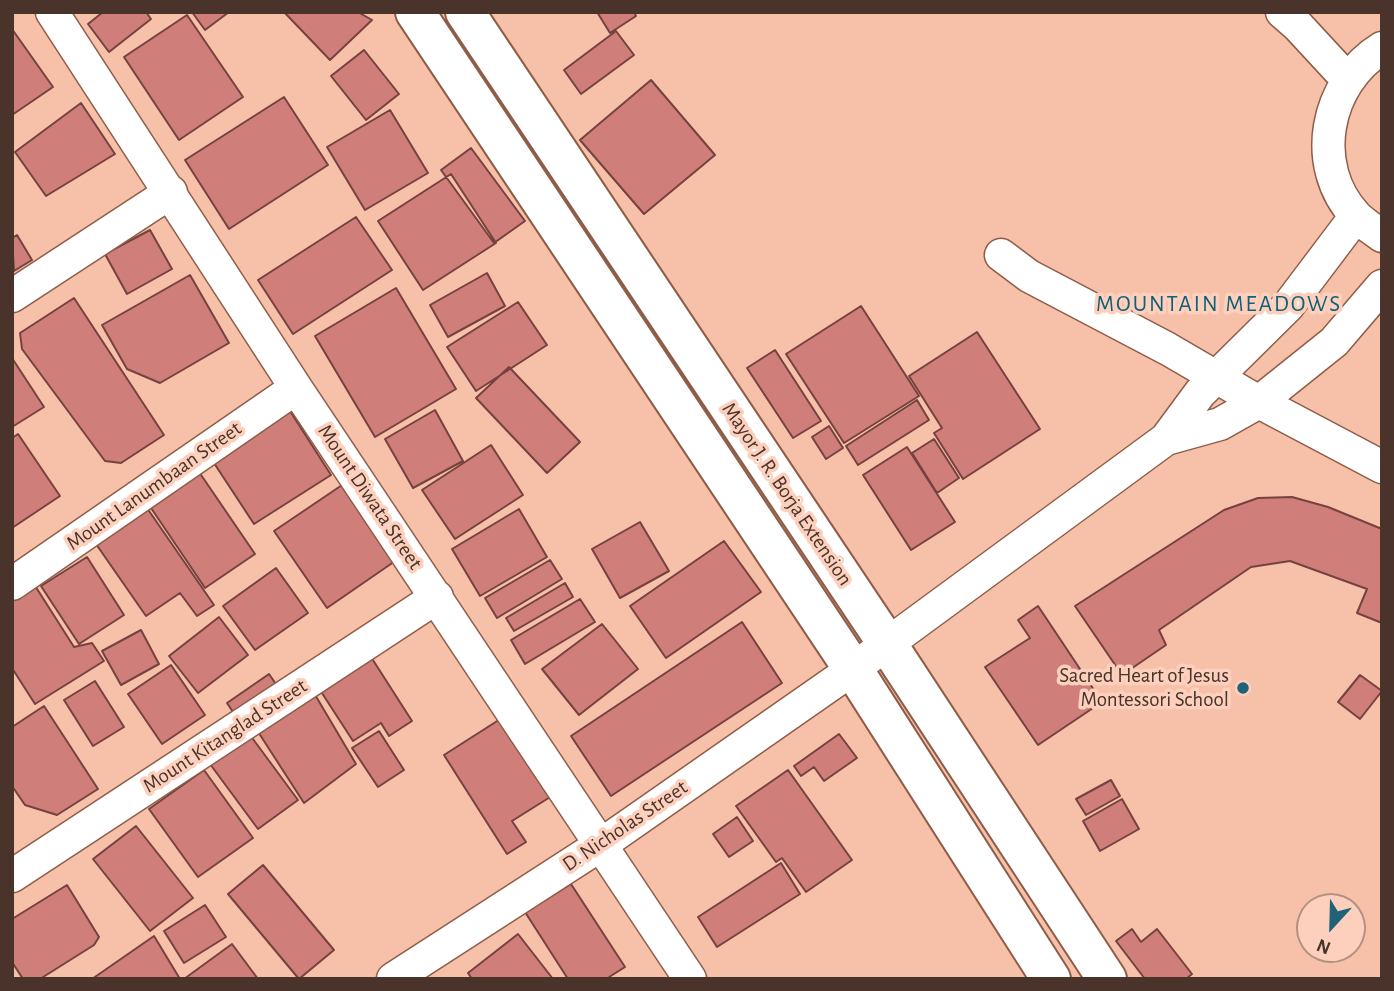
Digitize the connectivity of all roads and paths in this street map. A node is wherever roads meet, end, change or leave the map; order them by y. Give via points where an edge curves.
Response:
1 (52, 12) edge
2 (415, 12) edge
3 (465, 12) edge
4 (1282, 12) edge
5 (1382, 48) edge
6 (1347, 79) junction
7 (171, 192) junction
8 (1356, 215) junction
9 (1382, 236) edge
10 (1001, 255) dead end
11 (1382, 286) edge
12 (12, 296) edge
13 (1218, 376) junction
14 (296, 388) junction
15 (1259, 402) junction
16 (1166, 439) junction
17 (1382, 467) edge
18 (12, 584) edge
19 (437, 597) junction
20 (888, 645) junction
21 (853, 669) junction
22 (602, 844) junction
23 (12, 876) edge
24 (393, 979) edge
25 (690, 979) edge
26 (1051, 979) edge
27 (1107, 979) edge

1 - 7 street, Mount Diwata Street
2 - 21 main road, Mayor J. R. Borja Extension
3 - 20 main road, Mayor J. R. Borja Extension
4 - 6 street
5 - 6 street
6 - 8 street via 1331,112 1328,148 1336,184
7 - 12 street
7 - 14 street, Mount Diwata Street
8 - 9 street
8 - 13 street via 1288,306
10 - 13 street via 1029,276
11 - 15 street via 1334,342
13 - 15 street
13 - 16 street
14 - 18 street, Mount Lanumbaan Street
14 - 19 street, Mount Diwata Street
15 - 16 street via 1220,424
15 - 17 street
16 - 20 street, D. Nicholas Street
19 - 22 street, Mount Diwata Street
19 - 23 street, Mount Kitanglad Street
20 - 21 street, D. Nicholas Street
20 - 27 main road, Mayor J. R. Borja Extension
21 - 22 street, D. Nicholas Street
21 - 26 main road, Mayor J. R. Borja Extension
22 - 24 street, D. Nicholas Street
22 - 25 street, Mount Diwata Street

